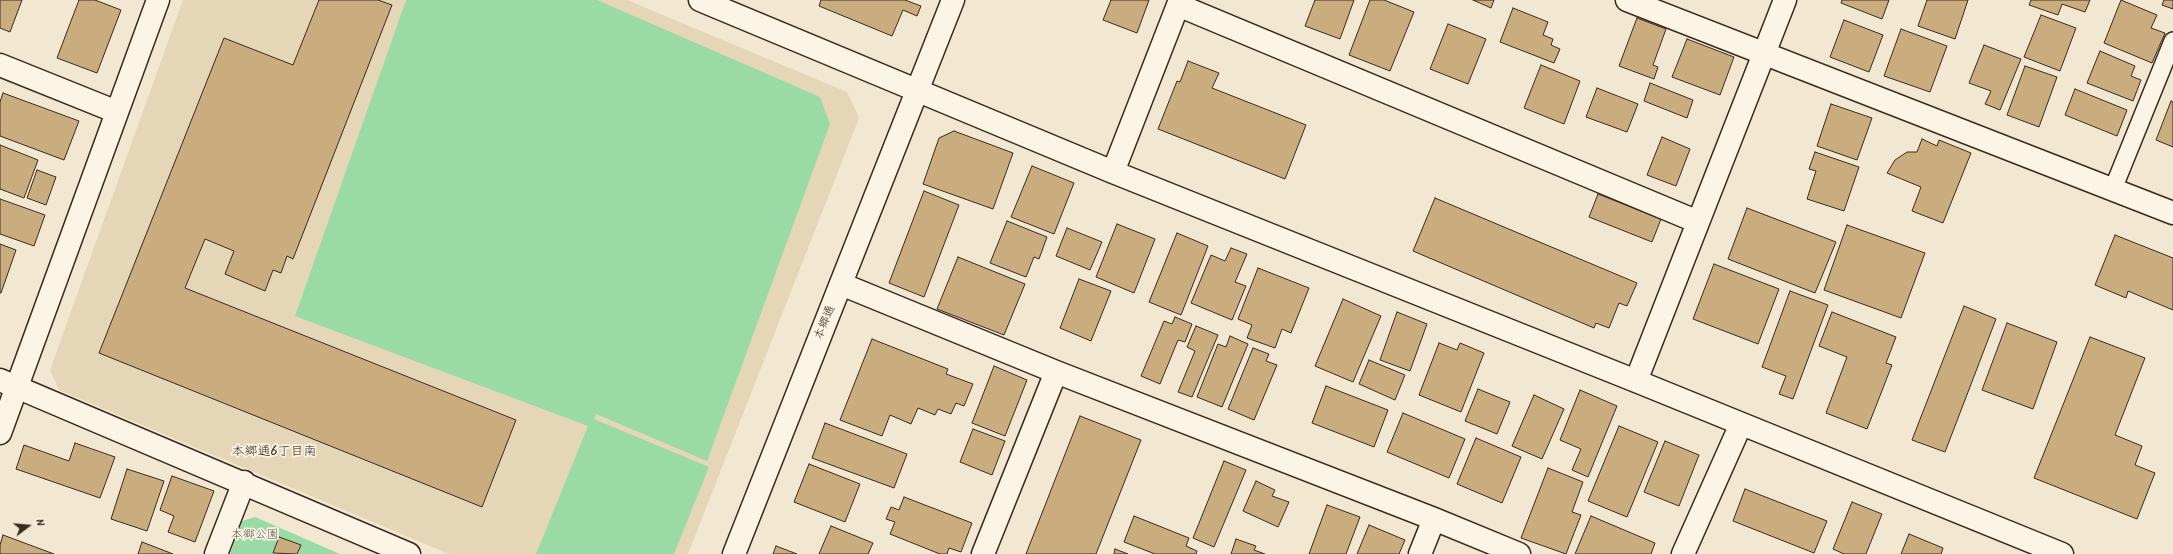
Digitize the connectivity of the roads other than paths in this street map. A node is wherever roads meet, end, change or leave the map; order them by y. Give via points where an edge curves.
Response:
1 (158, 0) edge
2 (700, 0) edge
3 (953, 0) edge
4 (1627, 0) edge
5 (1785, 0) edge
6 (1179, 3) edge
7 (2173, 41) edge
8 (1764, 54) junction
9 (0, 65) edge
10 (916, 92) junction
11 (116, 112) junction
12 (1113, 172) junction
13 (2113, 189) junction
14 (2173, 213) edge
15 (1698, 222) junction
16 (841, 284) junction
17 (1056, 372) junction
18 (1636, 381) junction
19 (8, 383) edge
20 (1741, 424) junction
21 (0, 433) edge
22 (244, 482) junction
23 (1434, 519) junction
24 (216, 554) edge
25 (409, 554) edge
26 (734, 554) edge
27 (984, 554) edge
28 (1420, 554) edge
29 (1519, 554) edge
30 (1683, 554) edge
31 (2062, 554) edge

1 - 11 street
2 - 10 street
3 - 10 street, 本郷通
4 - 8 street
5 - 8 street
6 - 12 street
6 - 15 street
7 - 13 lane
8 - 13 street
8 - 15 street
9 - 11 street
10 - 12 street
10 - 16 street, 本郷通
11 - 19 street
12 - 18 street
13 - 14 street
15 - 18 street
16 - 17 street
16 - 26 street, 本郷通
17 - 23 street
17 - 27 street
18 - 20 street
19 - 21 street
19 - 22 street
20 - 30 street
20 - 31 street
22 - 24 street
22 - 25 street
23 - 28 street
23 - 29 street

